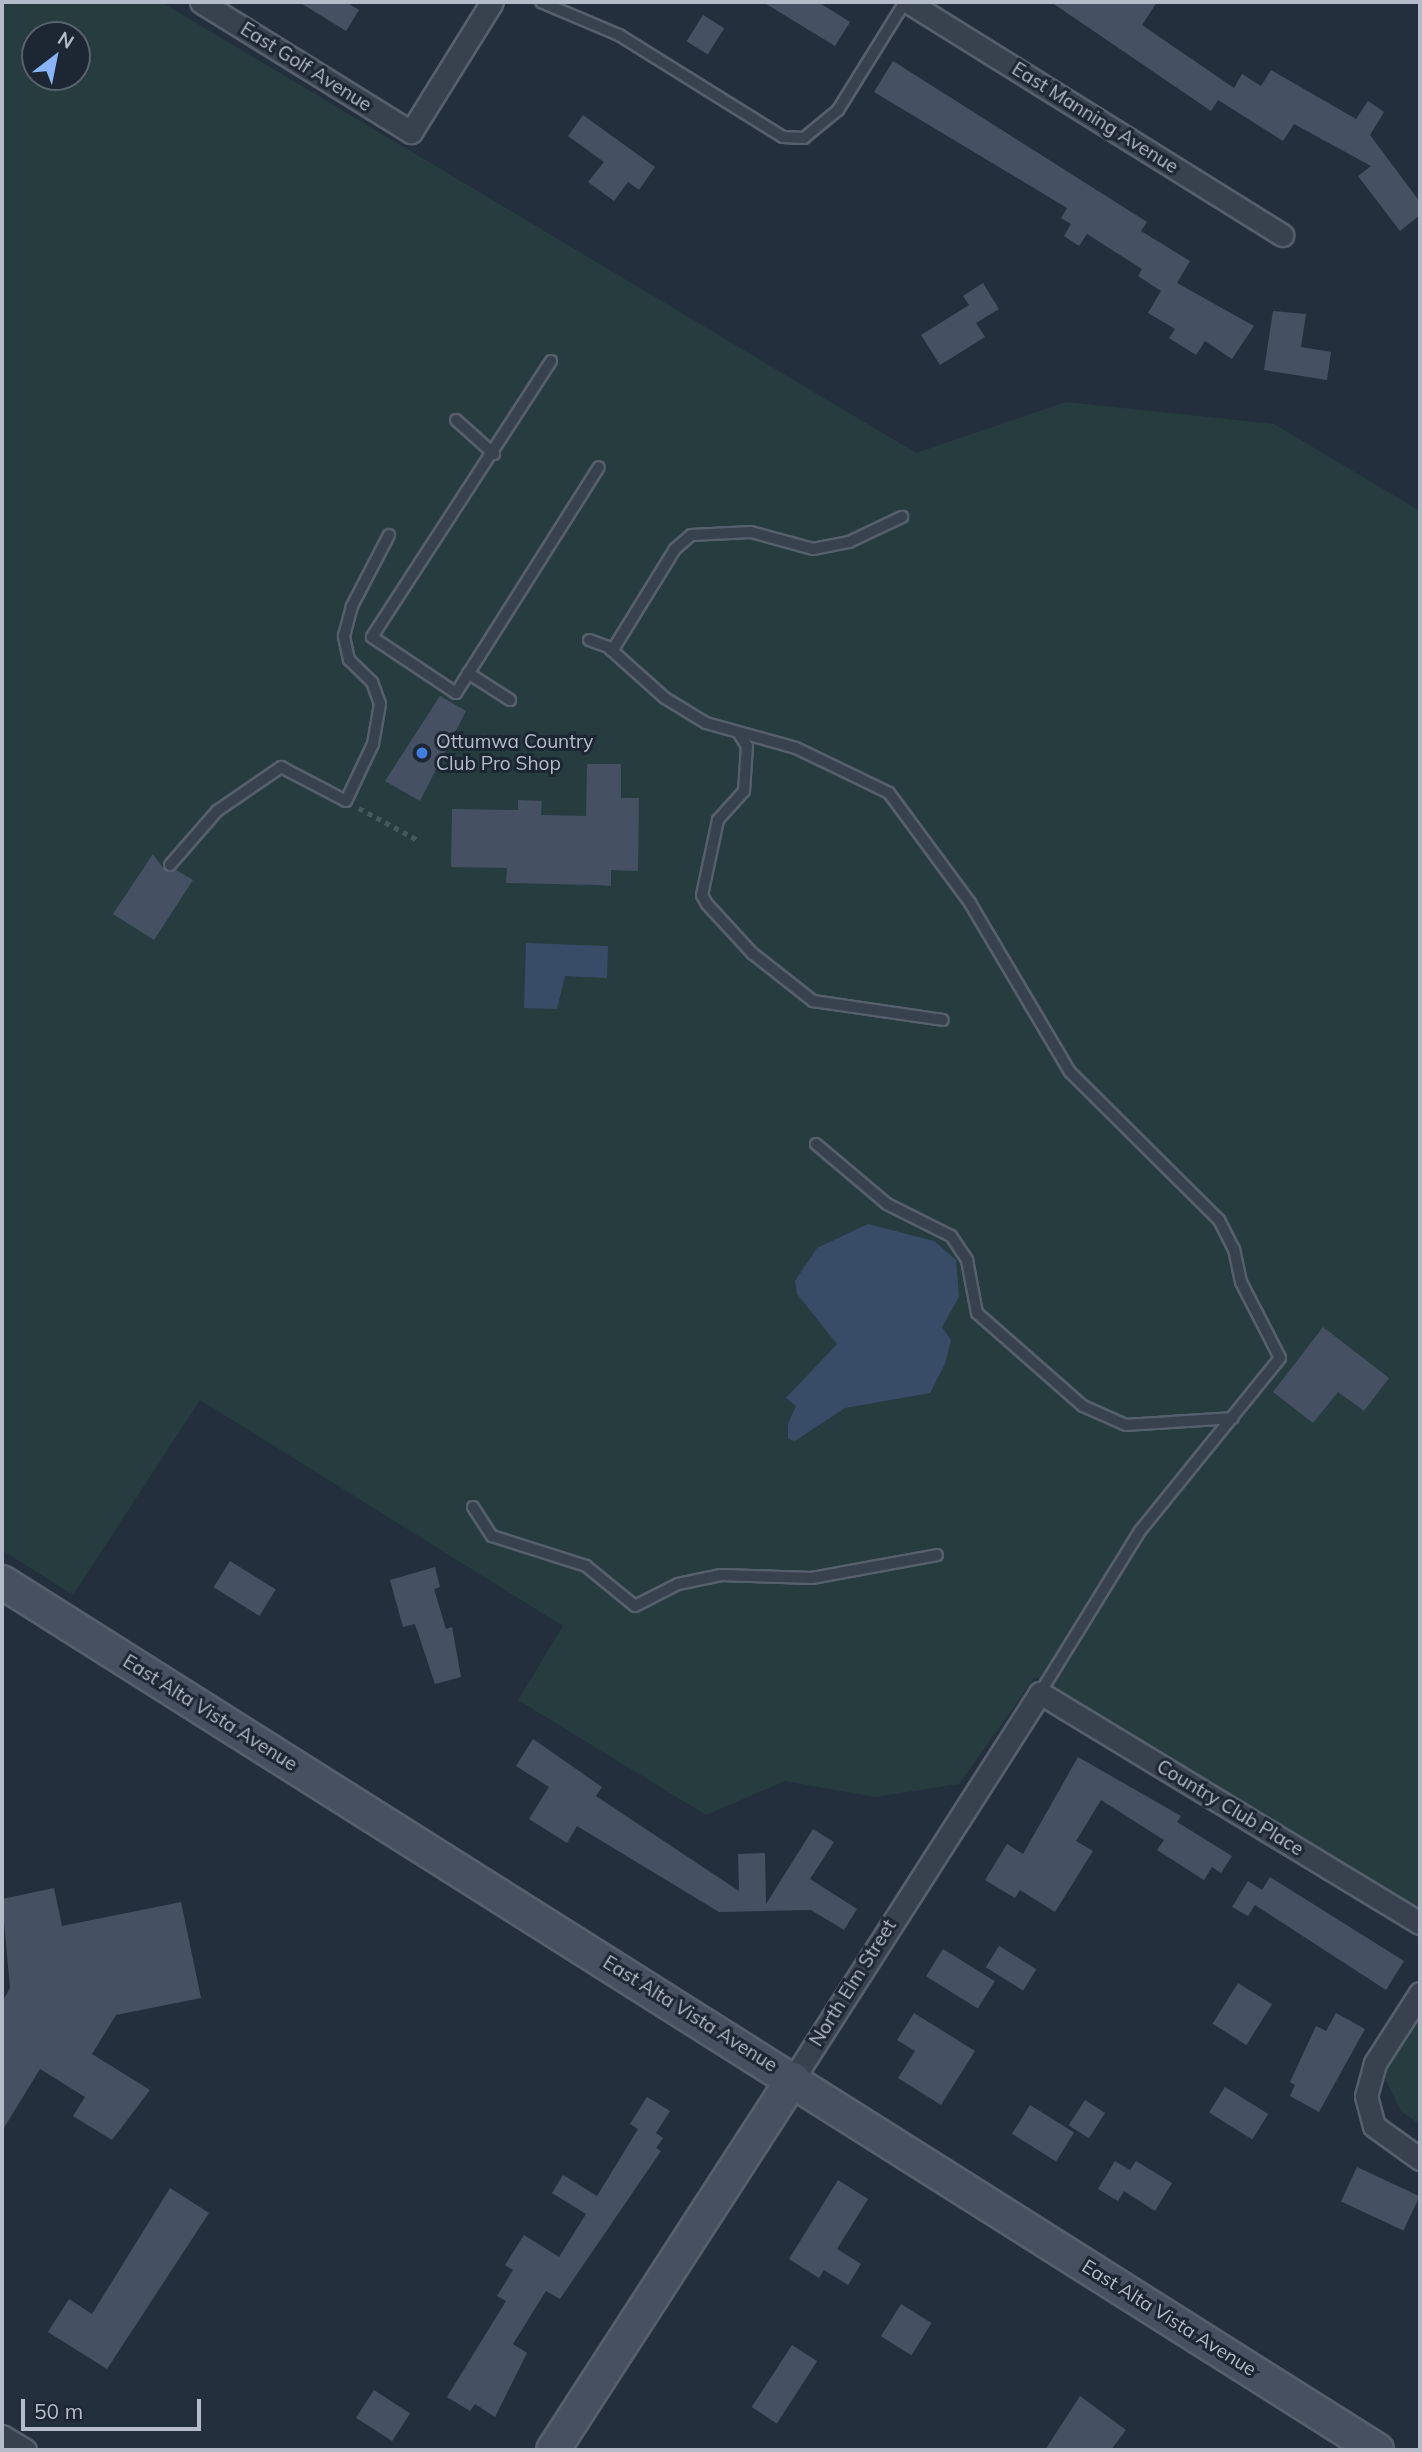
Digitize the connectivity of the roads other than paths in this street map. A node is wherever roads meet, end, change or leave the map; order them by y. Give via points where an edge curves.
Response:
1 (201, 2) edge
2 (492, 2) edge
3 (541, 2) edge
4 (906, 2) edge
5 (1282, 235) dead end
6 (551, 361) dead end
7 (456, 420) dead end
8 (494, 454) junction
9 (599, 467) dead end
10 (902, 517) dead end
11 (389, 535) dead end
12 (589, 640) dead end
13 (612, 651) junction
14 (468, 673) junction
15 (510, 700) dead end
16 (740, 735) junction
17 (170, 865) dead end
18 (943, 1020) dead end
19 (816, 1144) dead end
20 (1233, 1418) junction
21 (473, 1507) dead end
22 (937, 1555) dead end
23 (2, 1582) edge
24 (1040, 1693) junction
25 (1420, 1923) edge
26 (1420, 1993) edge
27 (793, 2079) junction
28 (1420, 2160) edge
29 (2, 2436) edge
30 (25, 2450) edge
31 (553, 2450) edge
32 (1377, 2450) edge

1 - 2 street, East Golf Avenue via 411,132
3 - 4 lane via 620,35 783,137 804,138 838,110
4 - 5 street, East Manning Avenue
6 - 8 lane
7 - 8 lane
8 - 14 lane via 372,637 456,693
9 - 14 lane
10 - 13 lane via 849,542 813,549 796,550 751,532 691,535 675,549
11 - 17 lane via 352,606 344,636 349,660 372,682 380,704 373,744 346,801 281,767 217,811
12 - 13 lane
13 - 16 lane via 665,698
14 - 15 lane
16 - 18 lane via 747,747 744,791 718,820 702,895 707,904 752,953 813,1001
16 - 20 lane via 796,748 889,793 970,903 1070,1072 1219,1220 1257,1319 1280,1359
19 - 20 lane via 887,1204 951,1236 967,1260 977,1313 1083,1406 1126,1425
20 - 24 lane via 1140,1531
21 - 22 lane via 492,1536 586,1566 635,1606 678,1584 721,1575 812,1578
23 - 27 main road, East Alta Vista Avenue
24 - 25 street, Country Club Place
24 - 27 street, North Elm Street
26 - 28 street via 1375,2063 1366,2096 1374,2126
27 - 31 main road, North Elm Street
27 - 32 main road, East Alta Vista Avenue
29 - 30 street

